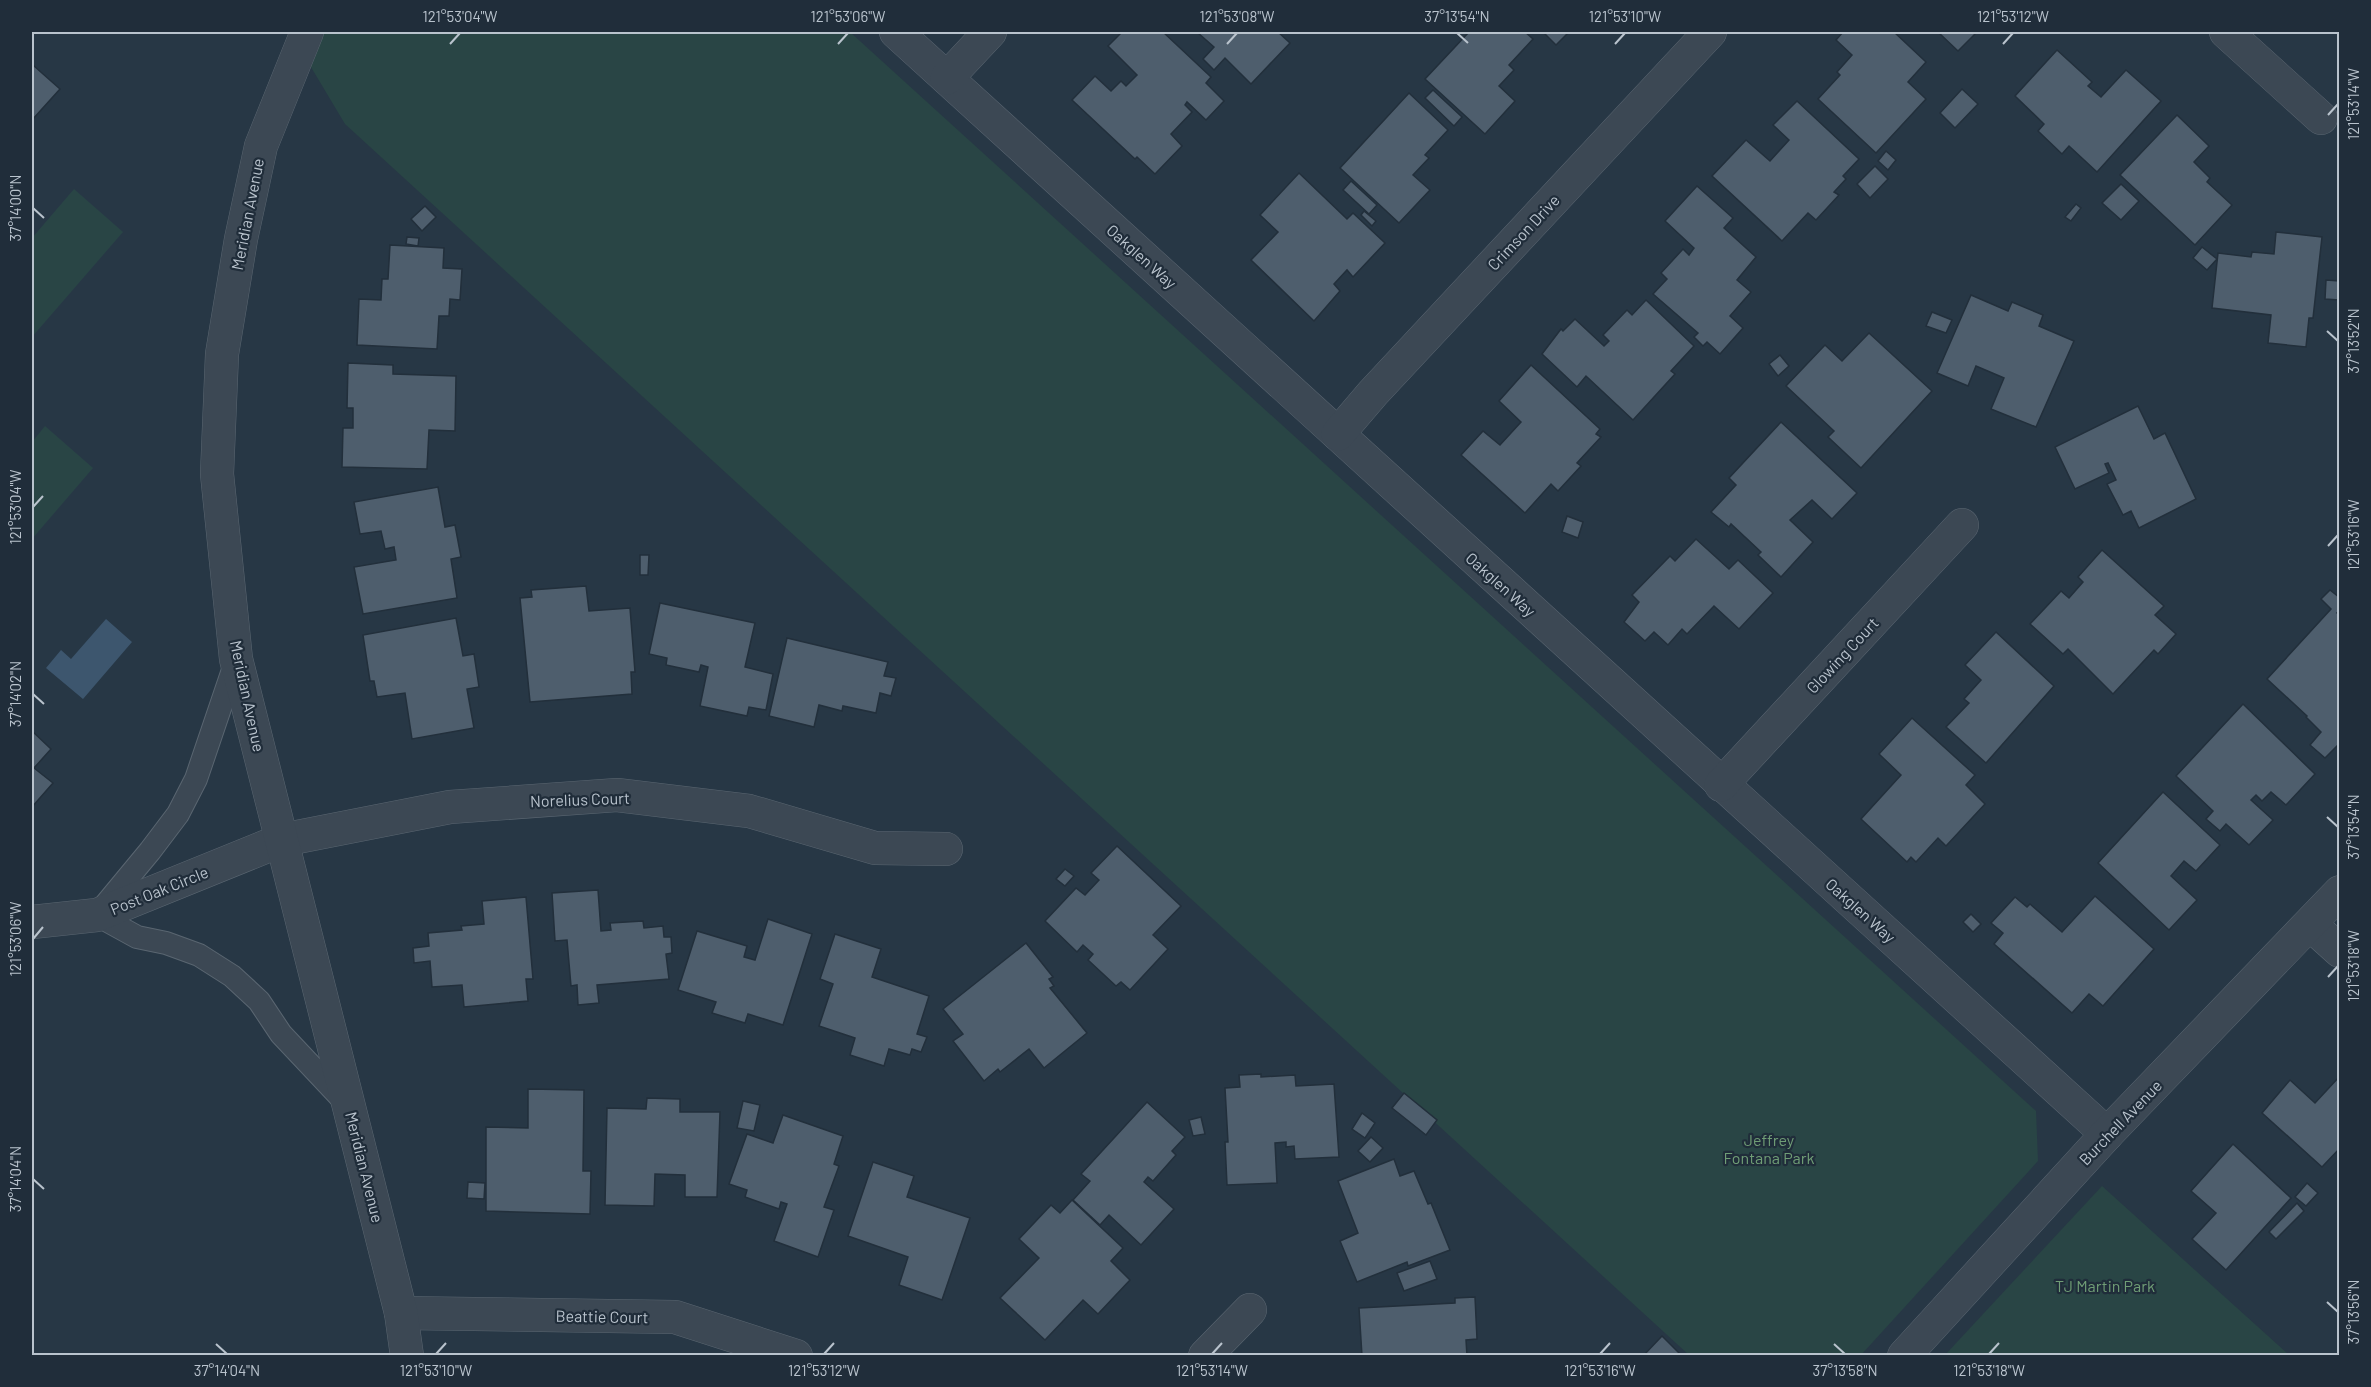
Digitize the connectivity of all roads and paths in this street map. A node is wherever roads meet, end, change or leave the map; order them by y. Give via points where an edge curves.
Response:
1 (307, 32) edge
2 (896, 32) edge
3 (990, 32) edge
4 (1710, 32) edge
5 (2226, 32) edge
6 (947, 78) junction
7 (2321, 118) dead end
8 (1338, 434) junction
9 (1962, 525) dead end
10 (236, 659) junction
11 (1721, 785) junction
12 (282, 840) junction
13 (946, 849) dead end
14 (2340, 892) edge
15 (97, 915) junction
16 (32, 922) edge
17 (2310, 924) junction
18 (2340, 951) edge
19 (351, 1109) junction
20 (2108, 1134) junction
21 (1250, 1310) dead end
22 (401, 1313) junction
23 (407, 1356) edge
24 (796, 1356) edge
25 (1205, 1356) edge
26 (1904, 1356) edge

1 - 10 street, Meridian Avenue via 261,146 222,354 218,474
2 - 6 street, Oakglen Way
3 - 6 street
4 - 8 street, Crimson Drive
5 - 7 street
6 - 8 street, Oakglen Way
8 - 11 street, Oakglen Way
9 - 11 street, Glowing Court
10 - 12 street, Meridian Avenue
10 - 15 lane via 196,779 178,814
11 - 20 street, Oakglen Way
12 - 13 street, Norelius Court via 450,807 617,795 749,811 875,848
12 - 15 street, Post Oak Circle
12 - 19 street, Meridian Avenue
14 - 17 street, Burchell Avenue
15 - 16 street, Post Oak Circle
15 - 19 lane via 137,937 200,955 232,976 259,1001 281,1034
17 - 18 street
17 - 20 street, Burchell Avenue
19 - 22 street, Meridian Avenue
20 - 26 street, Burchell Avenue
21 - 25 street
22 - 23 street, Meridian Avenue
22 - 24 street, Beattie Court via 675,1317

